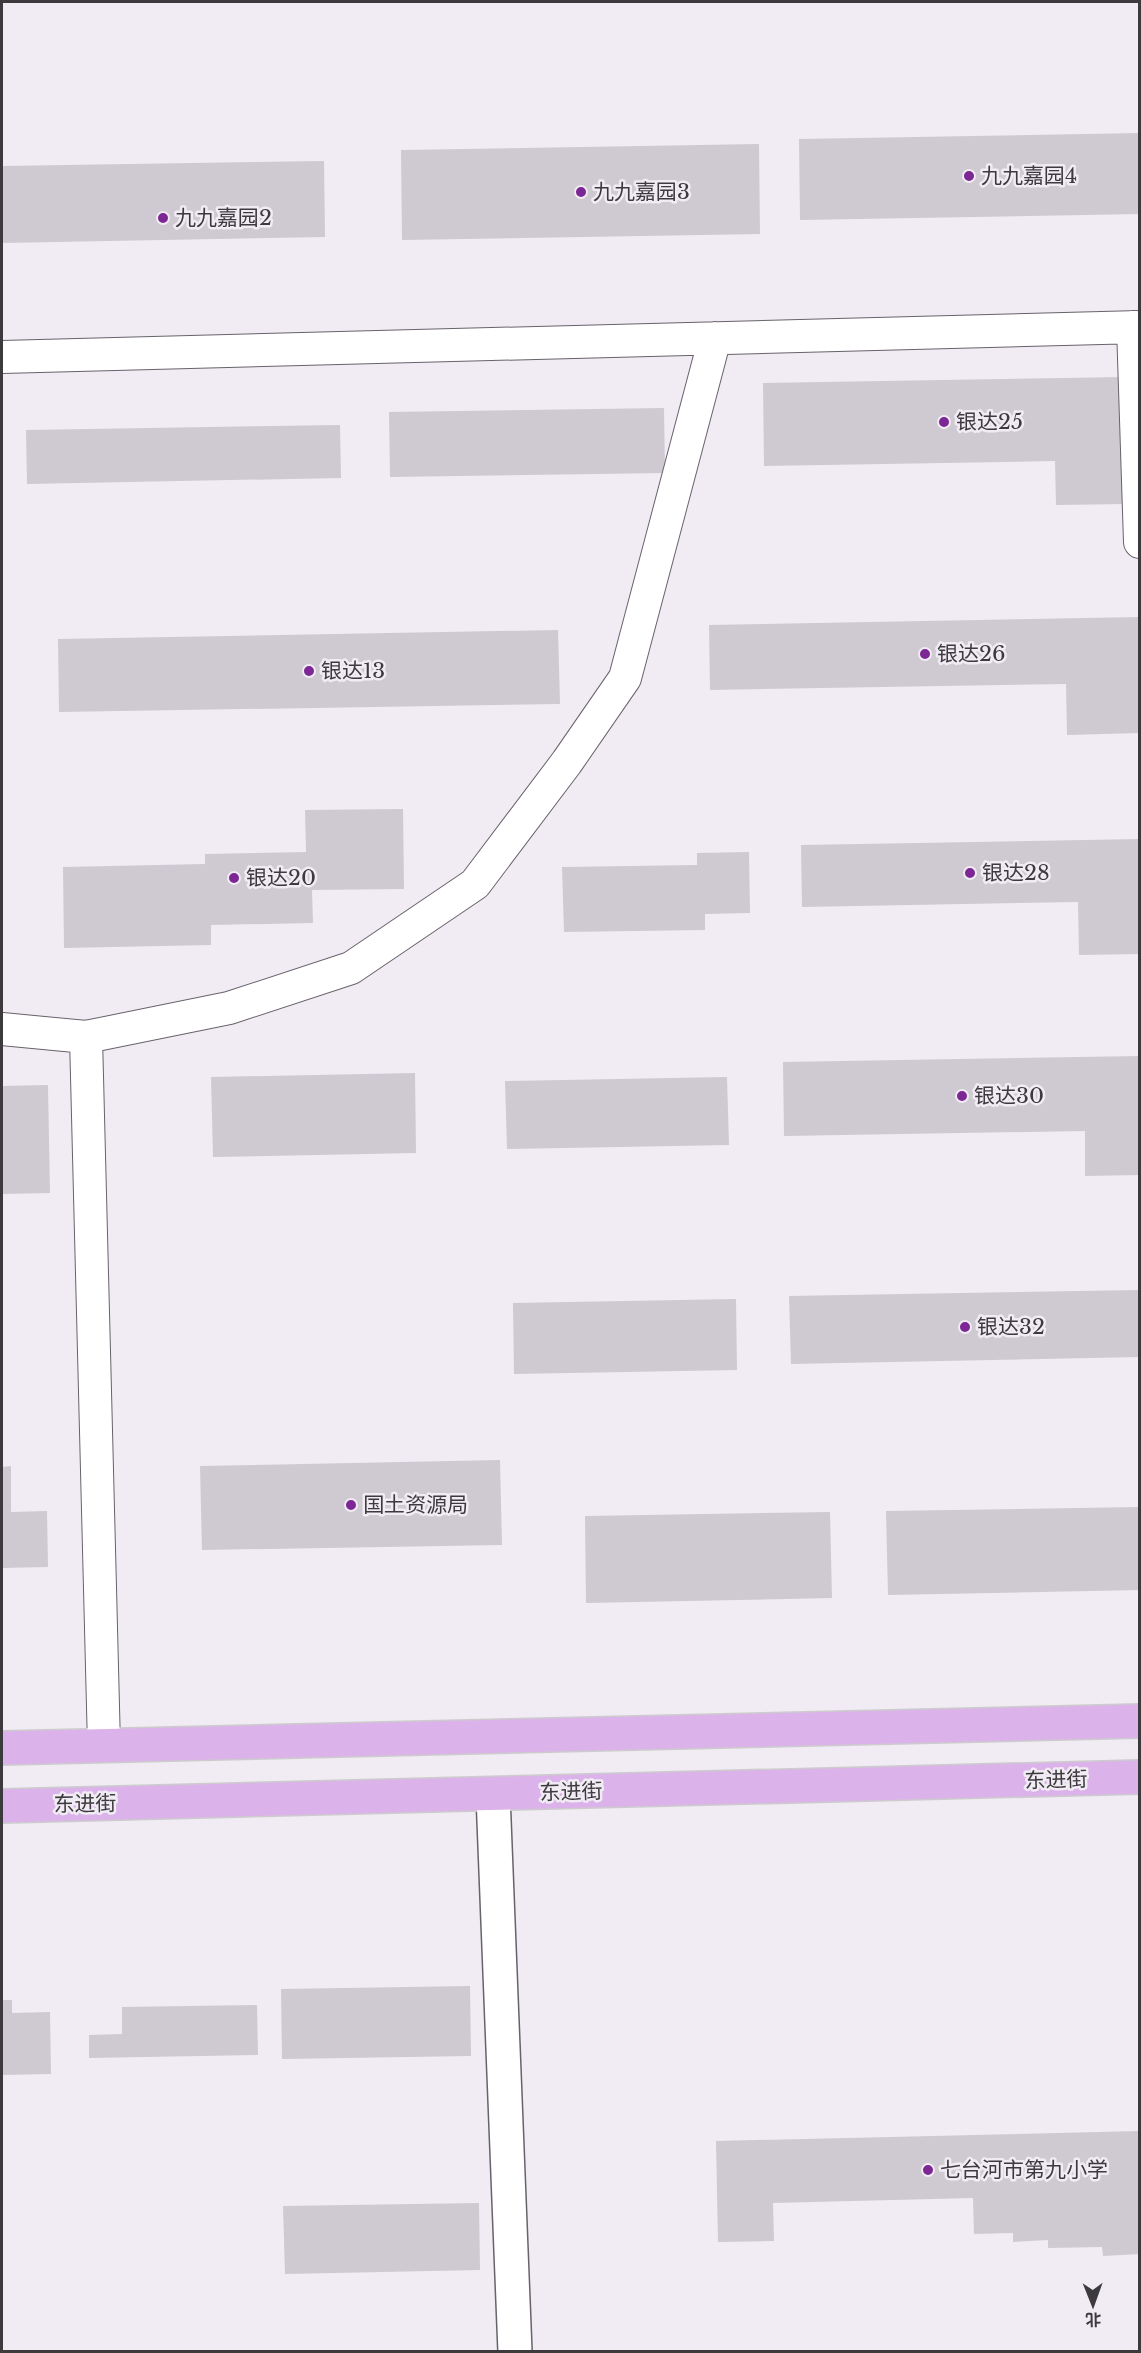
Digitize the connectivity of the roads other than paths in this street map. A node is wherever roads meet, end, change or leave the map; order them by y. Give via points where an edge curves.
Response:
1 (1136, 327) edge
2 (714, 338) junction
3 (2, 357) edge
4 (1140, 542) edge
5 (2, 1029) edge
6 (86, 1037) junction
7 (1140, 1721) edge
8 (104, 1746) junction
9 (2, 1748) edge
10 (1140, 1777) edge
11 (493, 1794) junction
12 (2, 1806) edge
13 (515, 2352) edge

1 - 2 street
1 - 4 street
2 - 3 street
2 - 6 street via 625,678 475,884 351,968 229,1008
5 - 6 street
6 - 8 street
7 - 8 main road
8 - 9 main road
10 - 11 main road, 东进街
11 - 12 main road, 东进街
11 - 13 street

